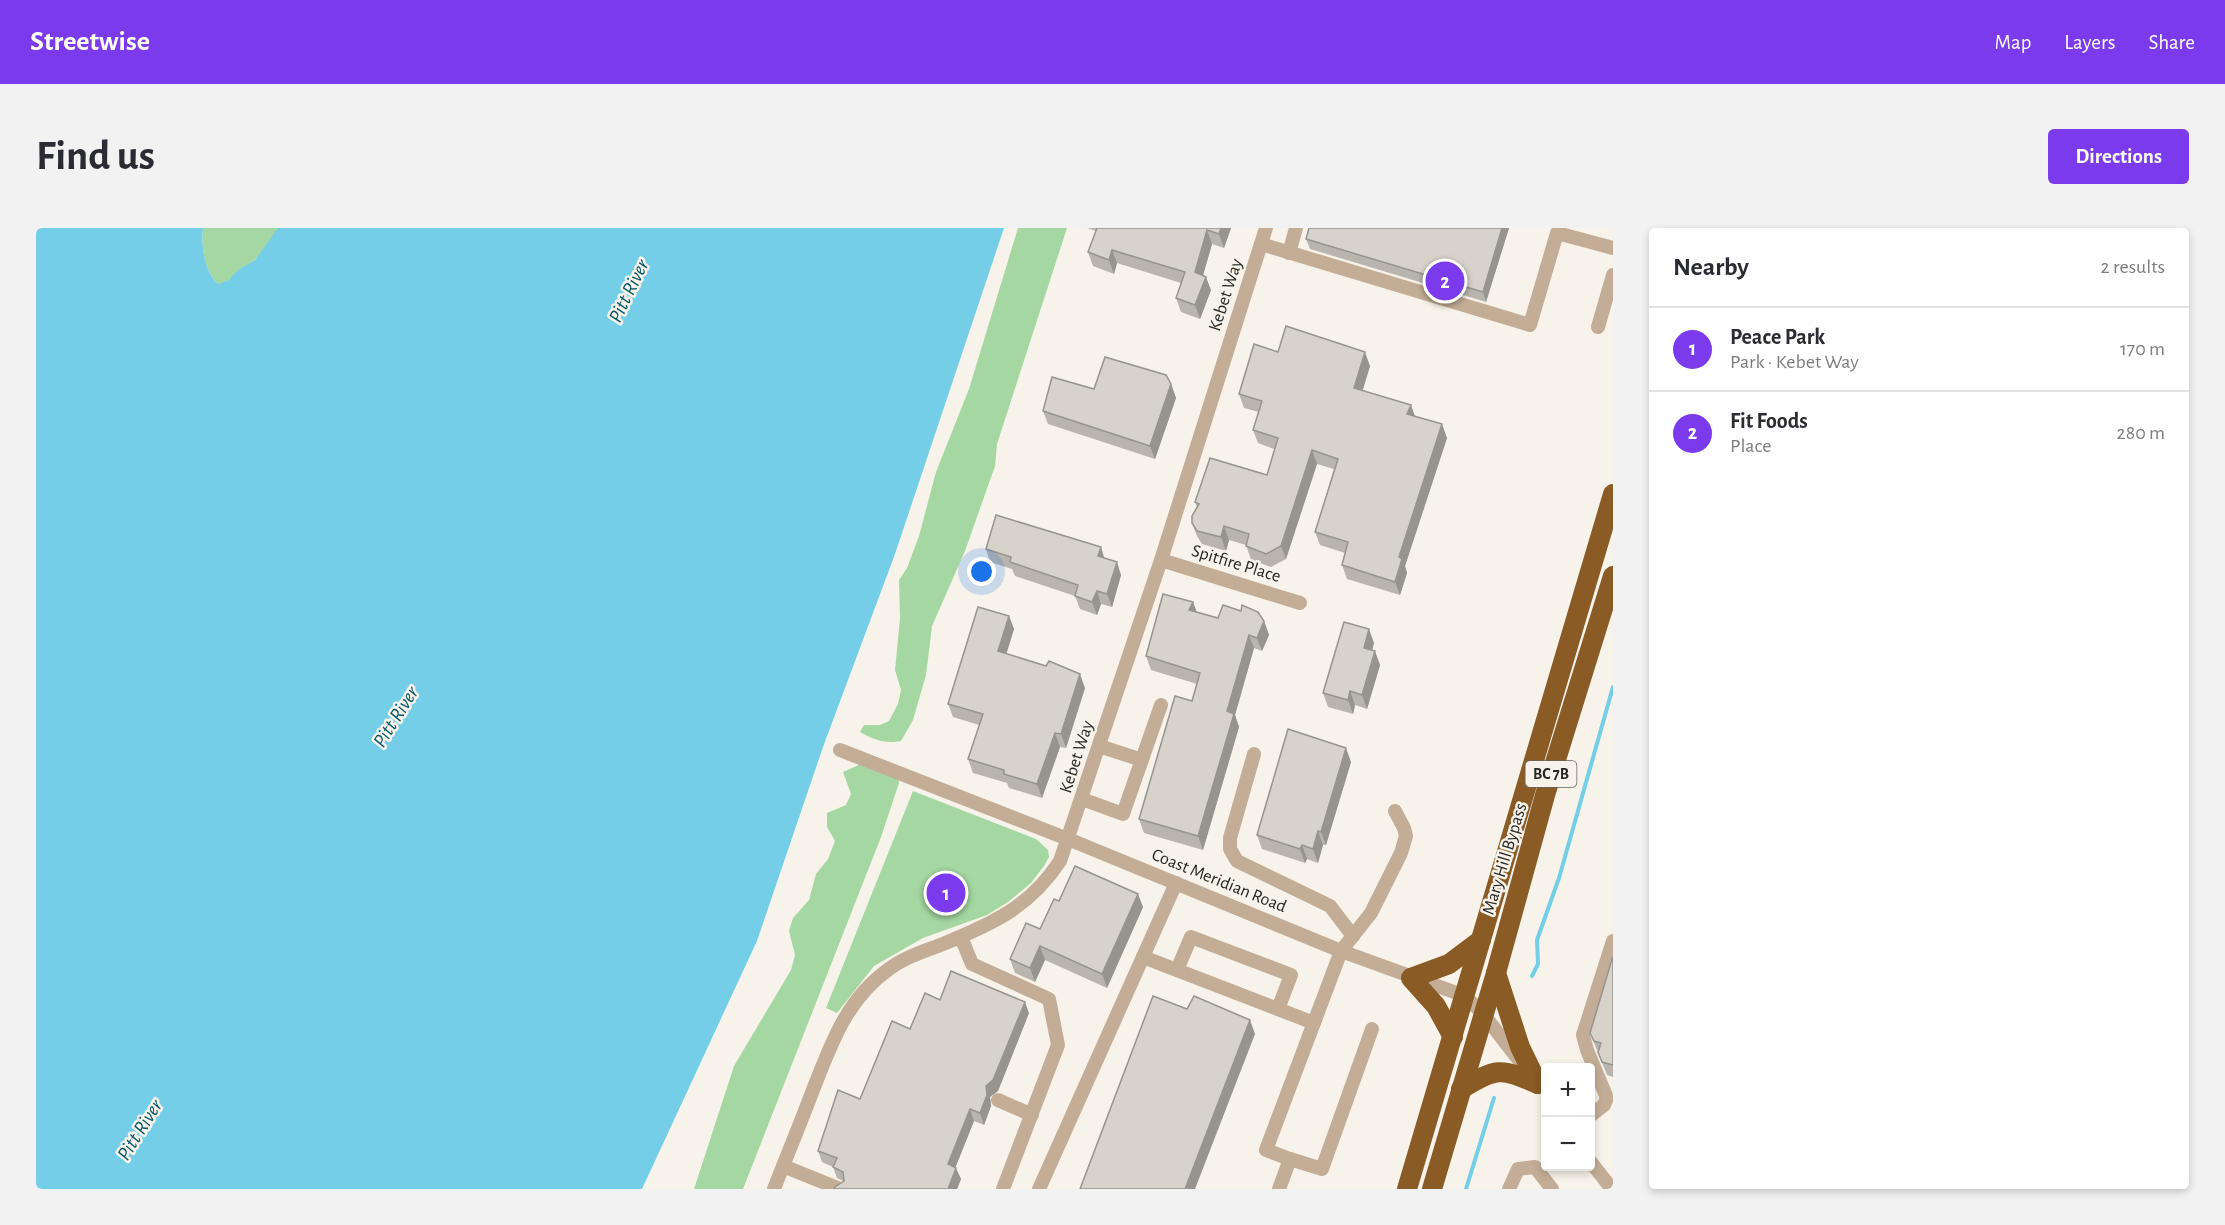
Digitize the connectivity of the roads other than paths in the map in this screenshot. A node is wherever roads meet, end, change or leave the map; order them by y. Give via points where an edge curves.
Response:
1 (1266, 228) edge
2 (1296, 228) edge
3 (1261, 244) junction
4 (1613, 248) edge
5 (1289, 253) junction
6 (1613, 275) edge
7 (1598, 327) dead end
8 (1613, 494) edge
9 (1161, 560) junction
10 (1613, 576) edge
11 (1299, 603) dead end
12 (1161, 705) dead end
13 (1099, 746) junction
14 (840, 750) dead end
15 (1254, 754) dead end
16 (1142, 760) junction
17 (1082, 799) junction
18 (1395, 811) dead end
19 (1068, 839) junction
20 (1176, 883) junction
21 (1353, 936) junction
22 (961, 937) junction
23 (1481, 940) junction
24 (1613, 944) edge
25 (1341, 951) junction
26 (1143, 957) junction
27 (1177, 970) junction
28 (1496, 973) junction
29 (1411, 978) junction
30 (1465, 996) junction
31 (1278, 1009) junction
32 (1484, 1015) junction
33 (1314, 1023) junction
34 (1372, 1029) dead end
35 (1452, 1037) junction
36 (1592, 1063) edge
37 (1595, 1069) edge
38 (1541, 1087) edge
39 (1541, 1088) edge
40 (1541, 1088) edge
41 (1461, 1089) junction
42 (998, 1100) dead end
43 (1595, 1112) edge
44 (1032, 1115) junction
45 (1290, 1159) junction
46 (783, 1166) junction
47 (1595, 1167) edge
48 (774, 1189) edge
49 (840, 1189) edge
50 (1002, 1189) edge
51 (1039, 1189) edge
52 (1279, 1189) edge
53 (1407, 1189) edge
54 (1432, 1189) edge
55 (1509, 1189) edge
56 (1552, 1189) edge
57 (1612, 1189) edge

1 - 3 street, Kebet Way
2 - 5 street
3 - 5 street
3 - 9 street, Kebet Way
4 - 5 street via 1557,233 1530,325
6 - 7 street
8 - 23 highway, Mary Hill Bypass / BC 7B
9 - 11 street, Spitfire Place
9 - 13 street, Kebet Way
10 - 28 highway, Mary Hill Bypass / BC 7B via 1545,795
12 - 16 street
13 - 16 street
13 - 17 street, Kebet Way
14 - 19 street, Coast Meridian Road
15 - 21 street via 1230,838 1233,856 1330,906
16 - 17 street via 1123,814
17 - 19 street, Kebet Way
18 - 21 street via 1406,836 1401,853 1371,913
19 - 20 street, Coast Meridian Road
19 - 22 street, Kebet Way via 1060,861 1030,897 992,924
20 - 25 street, Coast Meridian Road
20 - 26 street
21 - 25 street
22 - 44 street via 972,964 1049,999 1058,1045
22 - 46 street, Kebet Way via 896,965 860,994 840,1026
23 - 29 highway via 1449,964
23 - 30 highway, Mary Hill Bypass / BC 7B
24 - 36 street via 1583,1035
25 - 29 street, Coast Meridian Road
25 - 33 street
26 - 27 street
26 - 51 street
27 - 31 street
27 - 31 street via 1191,937 1291,975
28 - 32 highway, Mary Hill Bypass / BC 7B
28 - 38 highway via 1520,1047
29 - 30 street, Coast Meridian Road
29 - 35 highway via 1436,1006
30 - 32 street, Coast Meridian Road
30 - 35 highway, Mary Hill Bypass / BC 7B
31 - 33 street
32 - 39 street, Coast Meridian Road
32 - 41 highway, Mary Hill Bypass / BC 7B
33 - 45 street via 1266,1150
34 - 45 street via 1322,1169
35 - 53 highway, Mary Hill Bypass / BC 7B
37 - 43 street via 1607,1098
40 - 41 highway via 1509,1072 1492,1071
41 - 54 highway, Mary Hill Bypass / BC 7B
42 - 44 street
44 - 50 street
45 - 52 street
46 - 48 street, Kebet Way
46 - 49 street
47 - 57 street
55 - 56 street via 1518,1169 1535,1167

